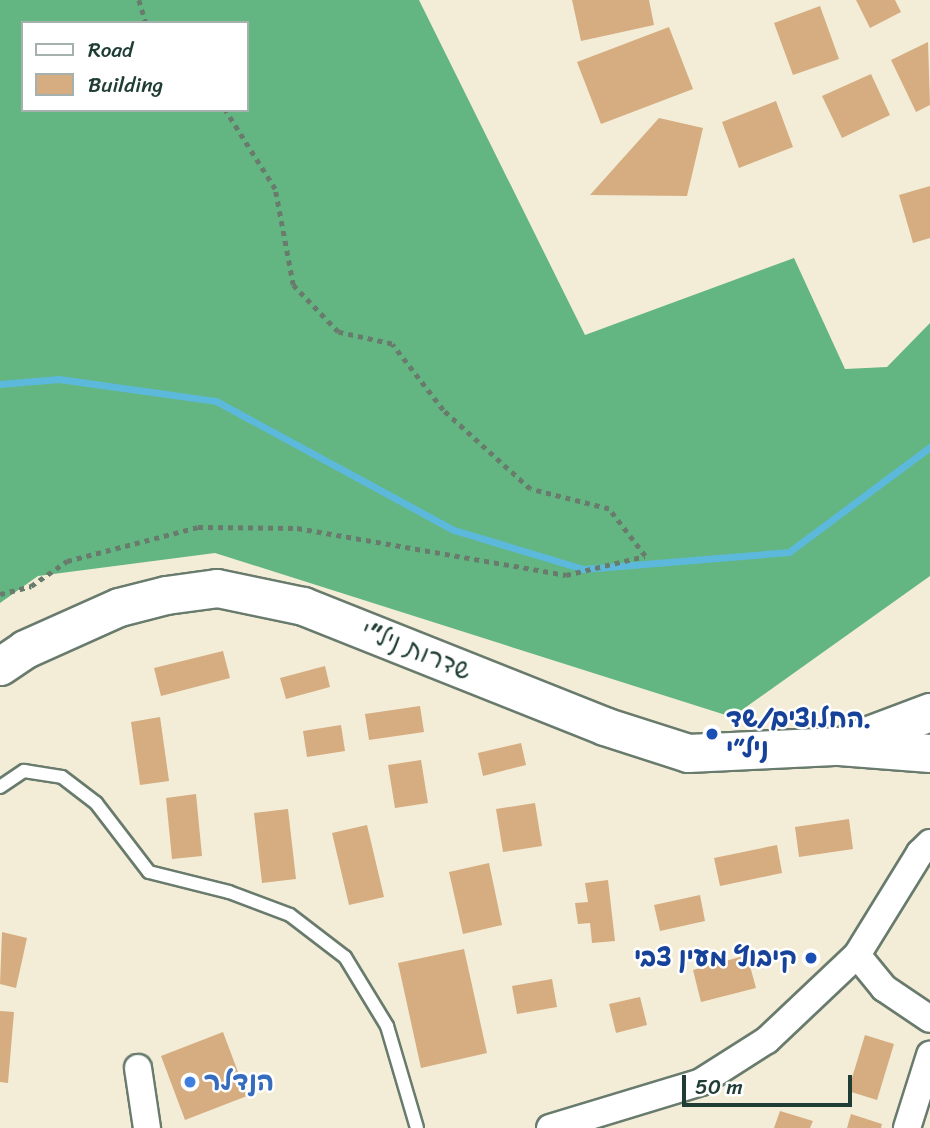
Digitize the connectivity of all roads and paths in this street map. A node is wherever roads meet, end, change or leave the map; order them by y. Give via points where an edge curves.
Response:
1 (139, 0) edge
2 (145, 21) edge
3 (226, 112) edge
4 (0, 594) edge
5 (0, 666) edge
6 (930, 713) edge
7 (839, 746) junction
8 (930, 751) edge
9 (0, 787) edge
10 (930, 843) edge
11 (857, 955) junction
12 (930, 1019) edge
13 (930, 1055) edge
14 (138, 1068) dead end
15 (147, 1128) edge
16 (417, 1128) edge
17 (550, 1128) edge
18 (907, 1128) edge

1 - 2 path
3 - 4 path via 275,189 293,285 338,332 392,344 443,411 530,489 609,509 645,556 566,575 297,528 198,527 67,561 32,586
5 - 7 street, שדרות ניל"י via 25,649 119,607 166,594 217,589 303,606 604,726 688,753
6 - 7 street, שדרות ניל"י
6 - 8 street via 922,738
7 - 8 street, שדרות ניל"י
9 - 16 lane via 24,771 62,778 96,803 149,872 229,892 289,915 345,957 387,1026
10 - 11 street via 919,853
11 - 12 street via 884,988
11 - 17 street via 767,1040 701,1082
13 - 18 street
14 - 15 street

